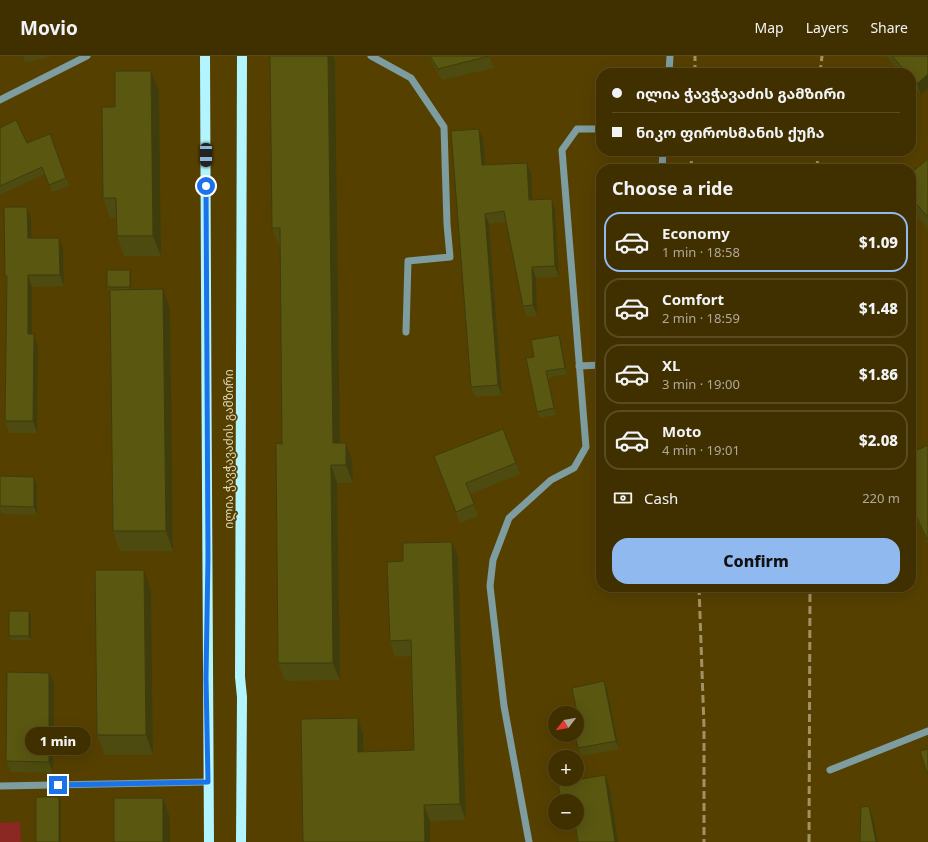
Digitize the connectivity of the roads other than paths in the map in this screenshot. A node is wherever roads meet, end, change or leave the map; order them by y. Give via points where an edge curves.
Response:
1 (87, 56) edge
2 (206, 56) edge
3 (242, 56) edge
4 (371, 56) edge
5 (670, 56) edge
6 (669, 68) edge
7 (0, 100) edge
8 (596, 129) edge
9 (406, 332) dead end
10 (596, 365) edge
11 (579, 366) junction
12 (928, 731) edge
13 (830, 770) dead end
14 (208, 782) junction
15 (0, 786) edge
16 (209, 842) edge
17 (241, 842) edge
18 (529, 842) edge

1 - 7 street
2 - 14 main road, ილია ჭავჭავაძის გამზირი
3 - 17 main road, ილია ჭავჭავაძის გამზირი
4 - 9 street via 411,78 444,127 450,257 408,261
5 - 6 street
8 - 11 street via 577,129 562,150
10 - 11 street
11 - 18 street via 586,447 574,468 551,480 509,518 493,560 490,586 504,706
12 - 13 street
14 - 15 street
14 - 16 main road, ილია ჭავჭავაძის გამზირი

